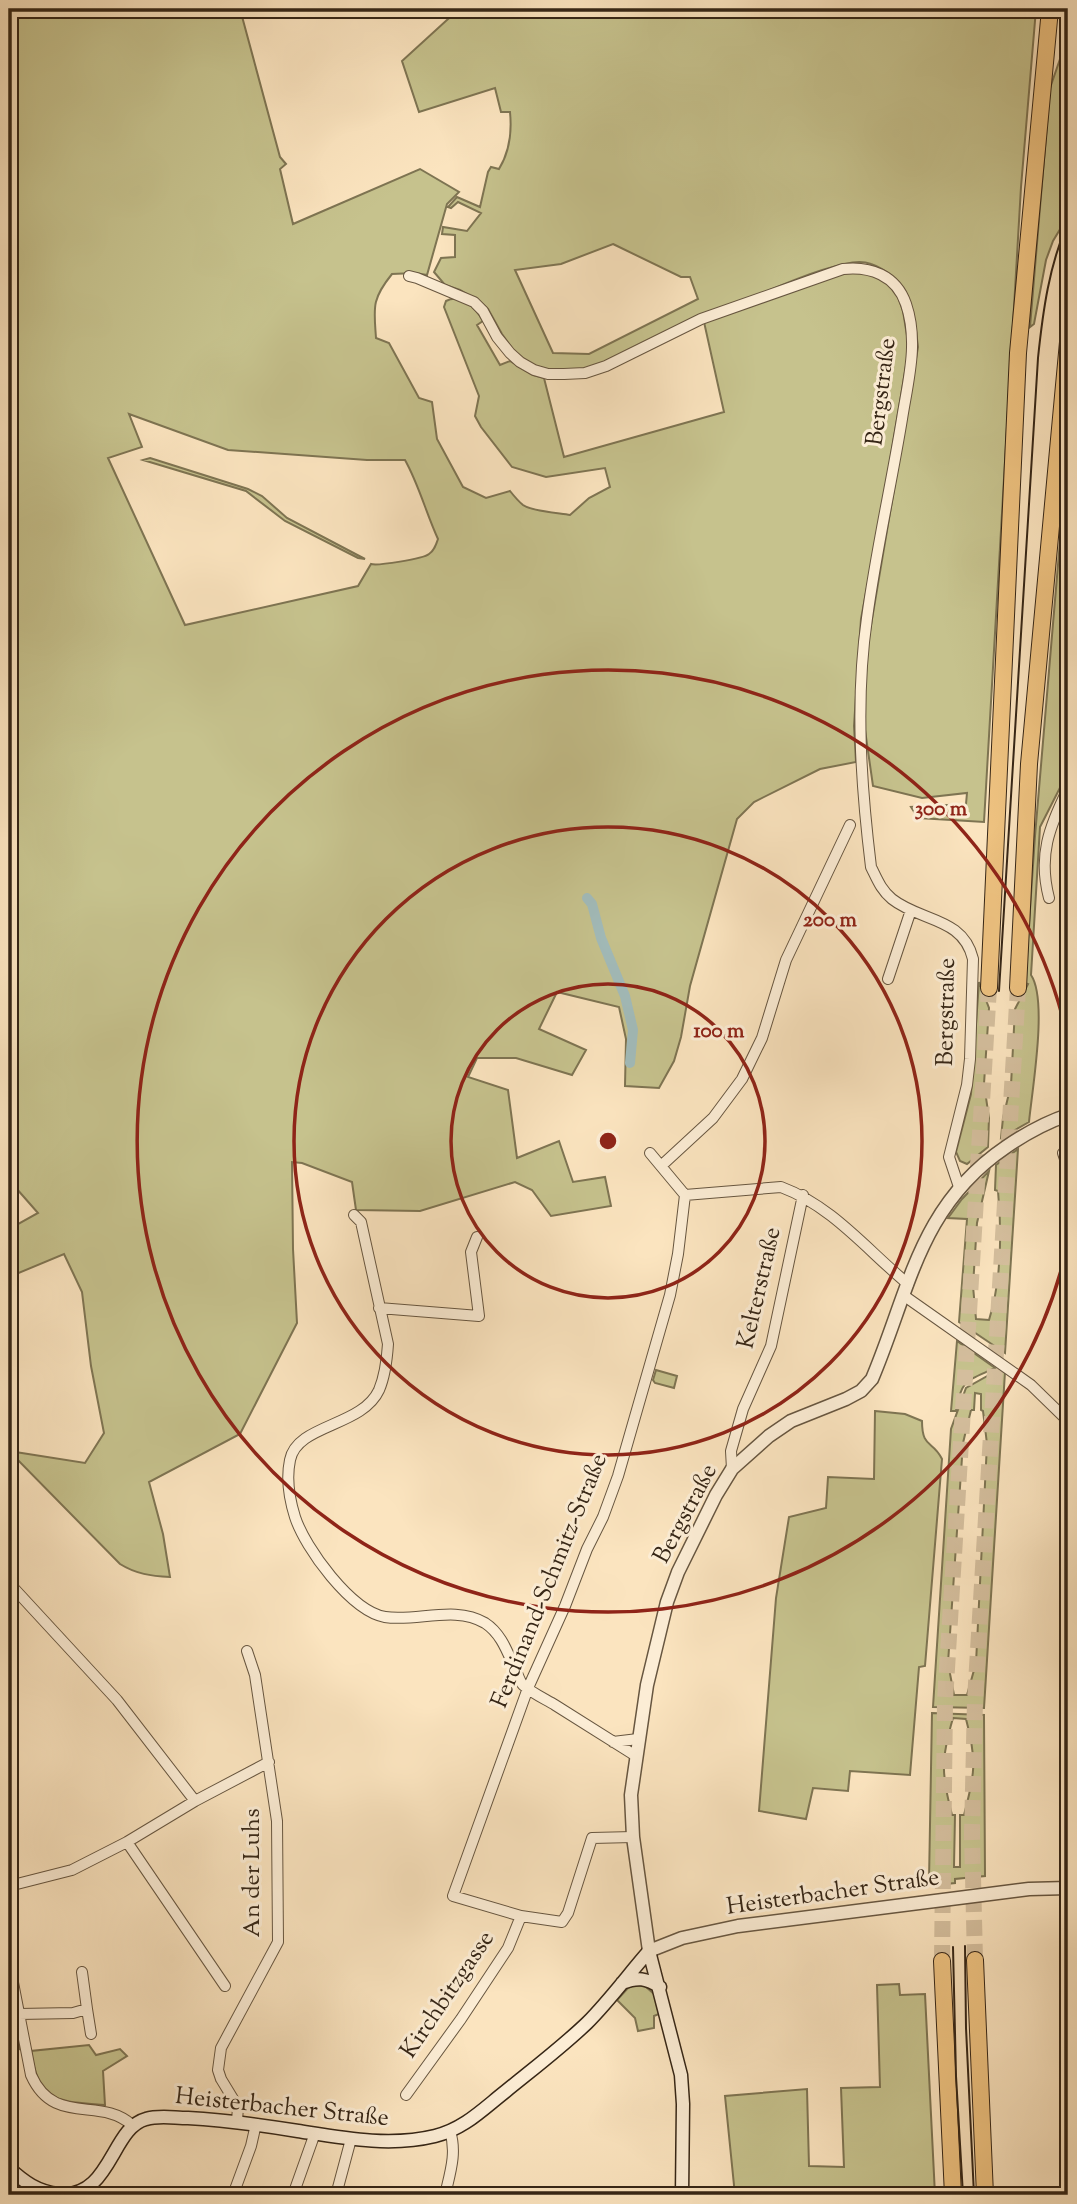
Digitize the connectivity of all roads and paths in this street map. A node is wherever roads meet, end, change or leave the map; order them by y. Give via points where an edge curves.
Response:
1 (1050, 9) edge
2 (409, 276) dead end
3 (1068, 342) edge
4 (1068, 789) edge
5 (850, 825) dead end
6 (1049, 898) dead end
7 (911, 909) junction
8 (888, 979) dead end
9 (989, 988) tunnel mouth
10 (1018, 988) tunnel mouth
11 (1066, 1116) edge
12 (650, 1153) dead end
13 (1063, 1153) dead end
14 (661, 1166) junction
15 (1068, 1168) edge
16 (958, 1187) junction
17 (685, 1195) junction
18 (803, 1195) junction
19 (354, 1215) dead end
20 (477, 1237) dead end
21 (1068, 1247) edge
22 (905, 1289) junction
23 (379, 1308) junction
24 (1068, 1311) edge
25 (1068, 1421) edge
26 (732, 1469) junction
27 (9, 1583) edge
28 (247, 1651) dead end
29 (528, 1688) junction
30 (638, 1739) junction
31 (614, 1742) junction
32 (636, 1756) junction
33 (269, 1762) junction
34 (195, 1801) junction
35 (633, 1837) junction
36 (127, 1842) junction
37 (9, 1886) edge
38 (1068, 1888) edge
39 (453, 1896) joint
40 (521, 1916) junction
41 (649, 1951) junction
42 (975, 1960) tunnel mouth
43 (942, 1961) tunnel mouth
44 (9, 1962) edge
45 (82, 1972) dead end
46 (621, 1983) junction
47 (225, 1986) dead end
48 (660, 1987) junction
49 (87, 2009) junction
50 (19, 2014) junction
51 (91, 2034) dead end
52 (406, 2095) dead end
53 (237, 2121) junction
54 (256, 2124) junction
55 (132, 2125) junction
56 (450, 2131) junction
57 (314, 2133) junction
58 (351, 2139) junction
59 (9, 2168) edge
60 (70, 2194) edge
61 (233, 2195) edge
62 (293, 2195) edge
63 (336, 2195) edge
64 (445, 2195) edge
65 (680, 2195) edge
66 (953, 2195) edge
67 (985, 2195) edge

1 - 9 highway via 1018,353
2 - 7 street, Bergstraße via 474,302 510,353 548,374 585,373 606,366 701,319 843,269 866,268 893,282 906,304 913,349 867,618 859,722 871,867 881,888
3 - 10 highway via 1029,764
4 - 6 street via 1044,854
5 - 14 street via 786,960 762,1038 742,1079 713,1118
7 - 8 street, Bergstraße
7 - 16 street, Bergstraße via 963,935 970,947 970,1059 949,1157
11 - 16 street, Bergstraße via 1003,1149
12 - 14 street
13 - 15 street
14 - 17 street
16 - 22 street, Bergstraße via 933,1225
17 - 18 street via 781,1187
17 - 29 street, Ferdinand-Schmitz-Straße via 670,1295 618,1476
18 - 22 street via 860,1240
18 - 26 street, Kelterstraße via 771,1346 743,1409 731,1451
19 - 23 street via 361,1223
20 - 23 street via 471,1252 479,1316
21 - 24 street
22 - 25 street via 1031,1385
22 - 26 street, Bergstraße via 872,1379 861,1391 791,1421
23 - 29 street via 388,1344 378,1391 356,1415 297,1444 290,1457 288,1489 295,1520 331,1576 362,1606 386,1617 438,1615 479,1620 497,1634 522,1685
26 - 30 street, Bergstraße via 692,1542 667,1602
27 - 34 street via 117,1700
28 - 33 street, An der Luhs
29 - 31 street
29 - 39 street, Ferdinand-Schmitz-Straße
30 - 31 street
30 - 32 street, Bergstraße
31 - 32 street
32 - 35 street, Bergstraße via 631,1795
33 - 34 street
33 - 53 street, An der Luhs via 277,1821 278,1942 221,2048 218,2070 238,2107
34 - 36 street
35 - 40 street, Kirchbitzgasse via 592,1838 562,1922
35 - 41 street, Bergstraße
36 - 37 street via 72,1870
36 - 47 street
38 - 41 street, Heisterbacher Straße via 738,1926 682,1938
39 - 40 street, Kirchbitzgasse
40 - 52 street, Kirchbitzgasse via 508,1948
41 - 46 street, Heisterbacher Straße
41 - 48 street, Bergstraße
42 - 67 highway
43 - 66 highway
44 - 50 street
45 - 49 street
46 - 48 street via 636,1978
46 - 56 street, Heisterbacher Straße via 550,2055 480,2113
48 - 65 street, Bergstraße via 681,2075
49 - 50 street
49 - 51 street
50 - 55 street via 31,2075 44,2096 82,2110 117,2114
53 - 54 street, Heisterbacher Straße
53 - 55 street, Heisterbacher Straße via 155,2117
54 - 57 street, Heisterbacher Straße
54 - 61 street
55 - 60 street via 97,2178
56 - 58 street, Heisterbacher Straße via 408,2140
56 - 64 street via 454,2144
57 - 58 street, Heisterbacher Straße
57 - 62 street
58 - 63 street
59 - 60 street via 44,2191

